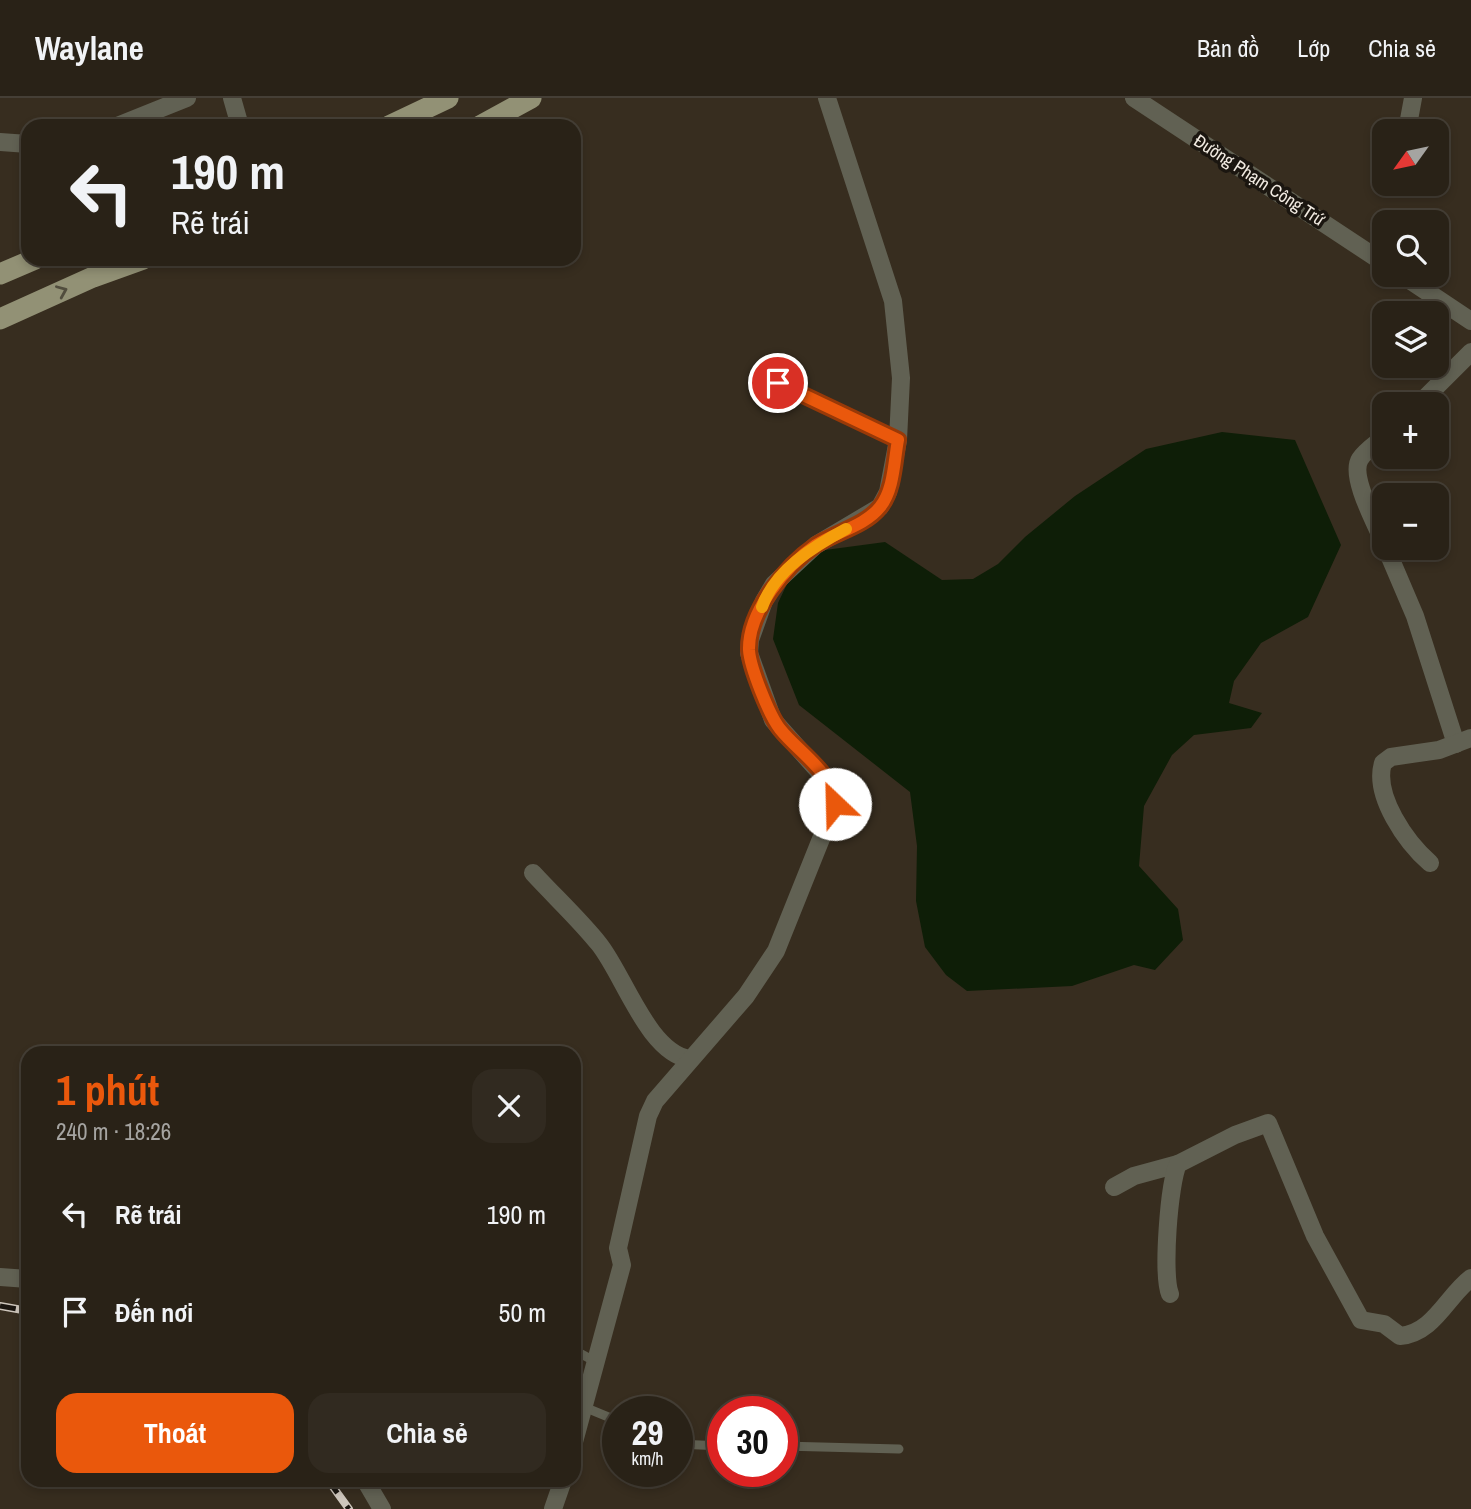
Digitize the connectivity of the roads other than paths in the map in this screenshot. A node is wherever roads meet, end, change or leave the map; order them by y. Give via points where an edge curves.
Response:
1 (187, 98) edge
2 (232, 98) edge
3 (448, 98) edge
4 (531, 98) edge
5 (827, 98) edge
6 (1134, 98) edge
7 (1413, 98) edge
8 (134, 119) edge
9 (238, 119) edge
10 (404, 119) edge
11 (493, 119) edge
12 (1409, 119) edge
13 (0, 142) edge
14 (21, 144) edge
15 (1372, 255) edge
16 (21, 265) edge
17 (124, 266) edge
18 (0, 274) edge
19 (1420, 287) edge
20 (0, 319) edge
21 (1471, 321) edge
22 (1471, 352) edge
23 (759, 373) dead end
24 (1431, 392) edge
25 (898, 440) junction
26 (1372, 448) edge
27 (1372, 514) edge
28 (1391, 560) edge
29 (1463, 741) edge
30 (1430, 863) dead end
31 (533, 873) dead end
32 (690, 1059) junction
33 (1178, 1164) junction
34 (1114, 1187) dead end
35 (0, 1277) edge
36 (21, 1278) edge
37 (1471, 1278) edge
38 (1170, 1294) dead end
39 (581, 1354) edge
40 (597, 1363) junction
41 (584, 1407) junction
42 (602, 1414) edge
43 (581, 1418) edge
44 (798, 1446) edge
45 (899, 1449) dead end
46 (369, 1487) edge
47 (561, 1487) edge
48 (382, 1509) edge
49 (553, 1509) edge

1 - 8 street
2 - 9 street
3 - 10 main road
4 - 11 main road
5 - 25 street via 893,301 901,378
6 - 15 street, Đường Phạm Công Trứ
7 - 12 street
13 - 14 street
16 - 18 main road
20 -> 17 main road
19 - 21 street
22 - 24 street
23 - 25 lane
25 - 32 street via 888,492 880,507 816,545 774,584 750,640 749,653 773,720 831,785 835,804 776,951 746,996
26 - 27 street via 1357,469
28 - 29 street
29 - 30 street via 1439,750 1391,757 1383,763 1381,781 1401,827
31 - 32 street via 602,948 667,1049
32 - 40 street via 659,1095 648,1116 618,1248 622,1265
33 - 34 street
33 - 37 street via 1268,1123 1315,1236 1359,1318 1384,1324 1401,1336 1423,1329
33 - 38 street via 1165,1264
35 - 36 street
39 - 40 lane
40 - 41 street
41 - 42 lane
41 - 43 street
44 - 45 lane
46 - 48 street
47 - 49 street

